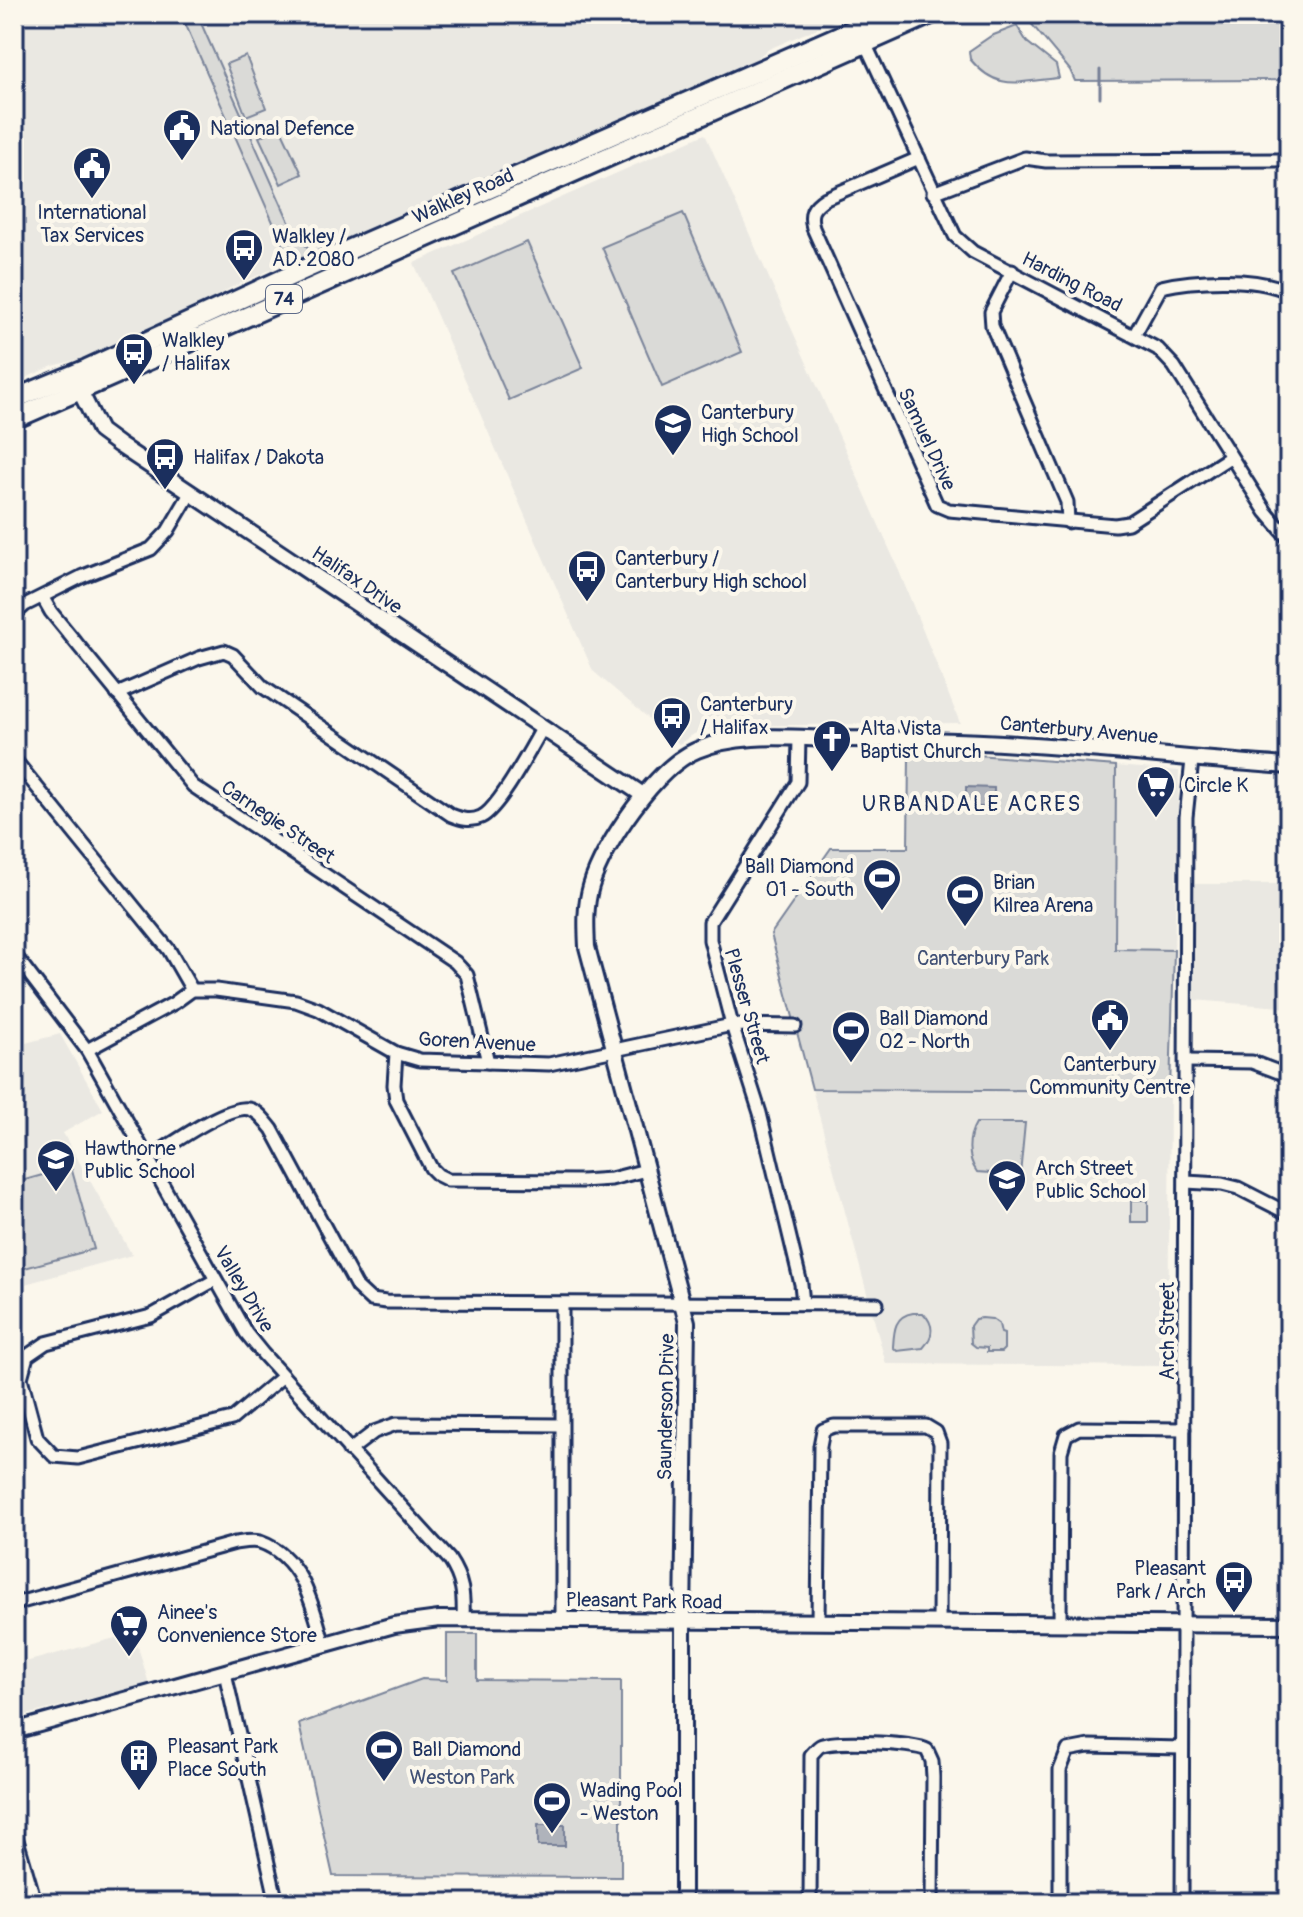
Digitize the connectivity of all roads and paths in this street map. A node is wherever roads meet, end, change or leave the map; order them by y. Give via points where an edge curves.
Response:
1 (889, 14) edge
2 (931, 14) edge
3 (862, 35) junction
4 (919, 158) junction
5 (1289, 160) edge
6 (933, 193) junction
7 (1012, 271) junction
8 (1289, 292) edge
9 (1135, 334) junction
10 (76, 382) junction
11 (14, 399) edge
12 (14, 419) edge
13 (1230, 457) junction
14 (191, 492) junction
15 (1068, 522) junction
16 (1289, 539) edge
17 (43, 598) junction
18 (14, 615) edge
19 (117, 694) junction
20 (542, 729) junction
21 (799, 738) junction
22 (14, 759) edge
23 (1192, 760) junction
24 (1289, 766) edge
25 (643, 795) junction
26 (14, 954) edge
27 (192, 990) junction
28 (732, 1025) junction
29 (795, 1026) dead end
30 (614, 1049) junction
31 (87, 1050) junction
32 (396, 1053) junction
33 (1187, 1061) junction
34 (488, 1062) junction
35 (1289, 1076) edge
36 (148, 1159) junction
37 (646, 1170) junction
38 (1186, 1182) junction
39 (1289, 1214) edge
40 (215, 1280) junction
41 (803, 1303) junction
42 (562, 1304) junction
43 (684, 1304) junction
44 (877, 1304) dead end
45 (283, 1376) junction
46 (561, 1425) junction
47 (1184, 1429) junction
48 (349, 1451) junction
49 (14, 1604) edge
50 (463, 1620) junction
51 (562, 1620) junction
52 (818, 1622) junction
53 (683, 1623) junction
54 (939, 1623) junction
55 (1060, 1624) junction
56 (1182, 1624) junction
57 (1289, 1625) edge
58 (324, 1645) junction
59 (225, 1673) junction
60 (14, 1731) edge
61 (1182, 1748) junction
62 (14, 1835) edge
63 (34, 1903) edge
64 (277, 1903) edge
65 (683, 1903) edge
66 (810, 1903) edge
67 (932, 1903) edge
68 (1060, 1903) edge
69 (1182, 1903) edge

1 - 3 main road, Walkley Road / 74
2 - 3 main road, Walkley Road / 74
3 - 4 street, Harding Road
3 - 10 main road, Walkley Road / 74
4 - 6 street, Harding Road
4 - 15 street, Samuel Drive via 815,205 810,215 813,228 937,505
5 - 6 street via 1025,158
6 - 7 street, Harding Road via 955,236 973,252
7 - 9 street, Harding Road
7 - 15 street via 991,312 992,326 1067,502
8 - 9 street via 1253,283 1183,282 1161,287
9 - 13 street, Harding Road via 1174,366
10 - 11 main road, Walkley Road / 74
10 - 12 main road, Walkley Road / 74
10 - 14 street, Halifax Drive via 100,431
13 - 15 street, Samuel Drive via 1128,523
13 - 16 street, Harding Road
14 - 17 street via 151,549
14 - 20 street, Halifax Drive
17 - 18 street
17 - 19 street, Carnegie Street
19 - 20 street via 224,651 274,695 466,821 486,815
19 - 34 street, Carnegie Street via 193,786 455,962 467,975
20 - 25 street, Halifax Drive
21 - 23 street, Canterbury Avenue via 1018,744
21 - 25 street, Canterbury Avenue via 730,739 696,750 671,765
21 - 28 street, Plesser Street via 798,782 710,922
22 - 27 street via 169,950
23 - 24 street, Canterbury Avenue
23 - 33 street, Arch Street via 1186,817
25 - 30 street, Saunderson Drive via 591,885 586,918 587,947
26 - 31 street, Valley Drive
27 - 31 street
27 - 32 street, Goren Avenue via 296,1001
28 - 29 street, Goren Avenue
28 - 30 street, Goren Avenue
28 - 41 street, Plesser Street via 760,1113
30 - 34 street, Goren Avenue via 549,1064
30 - 37 street, Saunderson Drive
31 - 36 street, Valley Drive
32 - 34 street, Goren Avenue via 420,1060
32 - 37 street via 396,1100 431,1168 448,1180 581,1181
33 - 35 street via 1252,1062
33 - 38 street, Arch Street
36 - 40 street, Valley Drive
36 - 42 street via 229,1112 246,1108 272,1129 357,1287 371,1300
37 - 43 street, Saunderson Drive
38 - 39 street via 1238,1188
38 - 47 street, Arch Street
40 - 45 street, Valley Drive via 246,1333
40 - 45 street via 151,1316 46,1343 27,1356 21,1378 37,1438 54,1456 78,1458 232,1419
41 - 43 street
41 - 44 street
42 - 43 street
42 - 46 street
43 - 53 street, Saunderson Drive
45 - 48 street, Valley Drive
46 - 48 street via 396,1424 374,1432
46 - 51 street
47 - 55 street via 1079,1428 1066,1435 1061,1452
47 - 56 street, Arch Street
48 - 50 street, Valley Drive via 449,1559 463,1585
49 - 58 street via 257,1541 279,1553 303,1580
50 - 51 street, Pleasant Park Road
50 - 58 street, Pleasant Park Road via 394,1625
51 - 53 street, Pleasant Park Road
52 - 53 street, Pleasant Park Road
52 - 54 street, Pleasant Park Road
52 - 54 street via 823,1430 926,1426 940,1443
53 - 65 street, Saunderson Drive
54 - 55 street, Pleasant Park Road
55 - 56 street, Pleasant Park Road
56 - 57 street, Pleasant Park Road
56 - 61 street, Arch Street
58 - 59 street, Pleasant Park Road
59 - 60 street, Pleasant Park Road
59 - 64 street
61 - 68 street via 1068,1750 1060,1770
61 - 69 street, Arch Street
62 - 63 street
66 - 67 street via 811,1755 832,1744 910,1744 927,1750 933,1777

